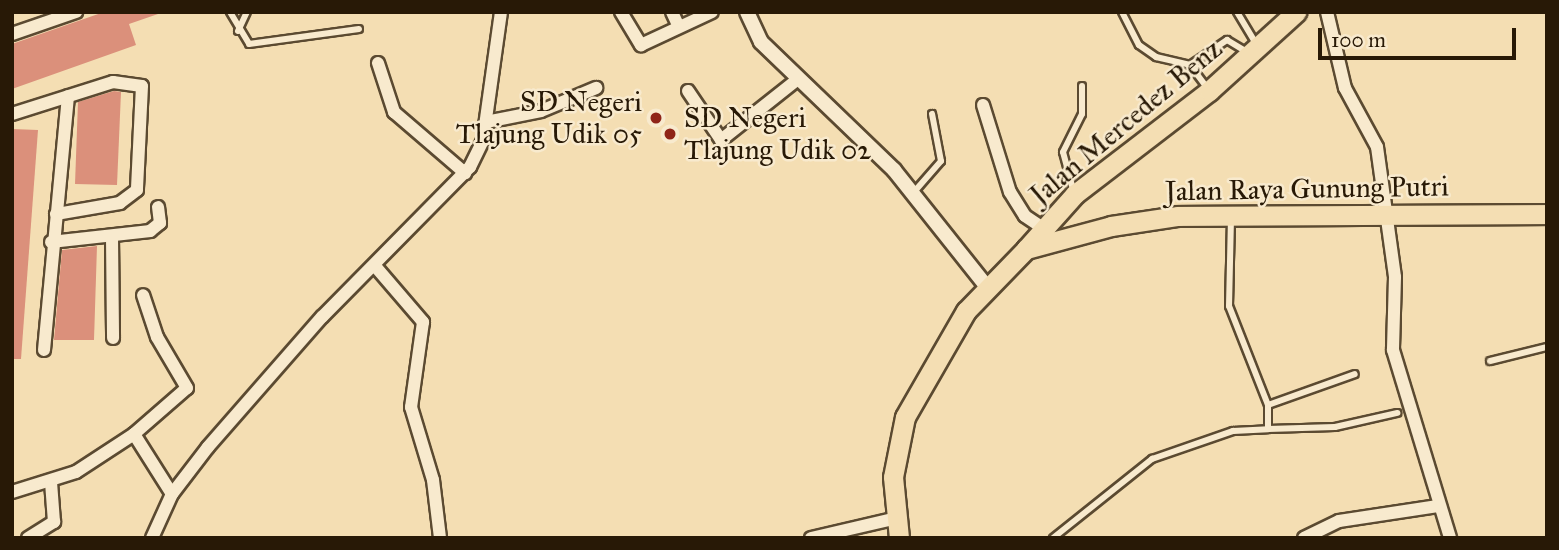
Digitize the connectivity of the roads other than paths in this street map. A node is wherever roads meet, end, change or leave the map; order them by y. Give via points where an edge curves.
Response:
1 (76, 12) edge
2 (230, 12) edge
3 (247, 12) edge
4 (501, 12) edge
5 (621, 12) edge
6 (672, 12) edge
7 (712, 12) edge
8 (747, 12) edge
9 (1122, 12) edge
10 (1237, 12) edge
11 (1296, 12) edge
12 (1327, 12) edge
13 (678, 25) junction
14 (359, 29) dead end
15 (238, 31) junction
16 (12, 34) edge
17 (1254, 51) junction
18 (378, 63) dead end
19 (1190, 65) junction
20 (798, 79) junction
21 (1082, 86) dead end
22 (596, 88) dead end
23 (688, 91) dead end
24 (1209, 91) junction
25 (68, 96) junction
26 (982, 105) dead end
27 (12, 114) edge
28 (932, 114) dead end
29 (486, 122) junction
30 (465, 173) junction
31 (914, 192) junction
32 (1075, 194) junction
33 (158, 207) dead end
34 (56, 214) junction
35 (1231, 214) junction
36 (1547, 214) edge
37 (1387, 215) junction
38 (1043, 228) junction
39 (112, 238) junction
40 (51, 242) junction
41 (1026, 249) junction
42 (375, 266) junction
43 (987, 287) junction
44 (143, 295) dead end
45 (113, 338) dead end
46 (1547, 347) edge
47 (44, 350) dead end
48 (1490, 360) dead end
49 (1355, 374) dead end
50 (1268, 405) junction
51 (1397, 413) dead end
52 (1268, 429) junction
53 (134, 434) junction
54 (51, 482) junction
55 (12, 492) edge
56 (172, 494) junction
57 (1438, 506) junction
58 (897, 518) junction
59 (28, 538) edge
60 (152, 538) edge
61 (440, 538) edge
62 (811, 538) edge
63 (899, 538) edge
64 (1053, 538) edge
65 (1304, 538) edge
66 (1450, 538) edge

1 - 16 street
2 - 15 lane
3 - 15 lane
4 - 29 street
5 - 13 street via 641,45
6 - 13 street
7 - 13 street
8 - 20 street via 761,42
9 - 19 lane via 1145,50
10 - 17 lane
11 - 17 main road, Jalan Mercedez Benz
12 - 37 street via 1345,88 1373,132
14 - 15 lane via 259,45 245,42
17 - 19 lane via 1227,40
17 - 24 main road, Jalan Mercedez Benz
18 - 30 street via 394,113
19 - 24 lane
20 - 23 street via 721,140
20 - 31 street
21 - 32 lane via 1082,114 1063,152
22 - 29 street via 541,110
24 - 32 main road, Jalan Mercedez Benz
25 - 27 street
25 - 34 street
25 - 34 street via 113,82 138,82 143,90 142,175 137,190 120,203
26 - 38 street via 1010,192 1024,216
28 - 31 lane via 942,161
29 - 30 street
30 - 42 street
31 - 43 street
32 - 38 main road, Jalan Mercedez Benz
33 - 39 street via 160,223 155,229
34 - 40 street
35 - 37 main road, Jalan Raya Gunung Putri
35 - 41 main road, Jalan Raya Gunung Putri via 1111,226
35 - 50 lane via 1229,306
36 - 37 main road, Jalan Raya Gunung Putri
37 - 57 street via 1395,277 1393,350
38 - 41 main road, Jalan Mercedez Benz
39 - 40 street
39 - 45 street
40 - 47 street
41 - 43 main road, Jalan Raya Gunung Putri
42 - 56 street via 304,337
42 - 61 street via 423,322 411,407 433,480
43 - 58 main road, Jalan Raya Gunung Putri via 938,354 905,417 893,477
44 - 53 street via 157,337 187,388
46 - 48 lane
49 - 50 lane
50 - 52 lane
51 - 52 lane via 1335,427
52 - 64 lane via 1233,431 1152,460
53 - 54 street via 89,466
53 - 56 street
54 - 55 street
54 - 59 street via 54,522
56 - 60 street
57 - 65 street via 1339,521
57 - 66 street
58 - 62 street
58 - 63 main road, Jalan Raya Gunung Putri

